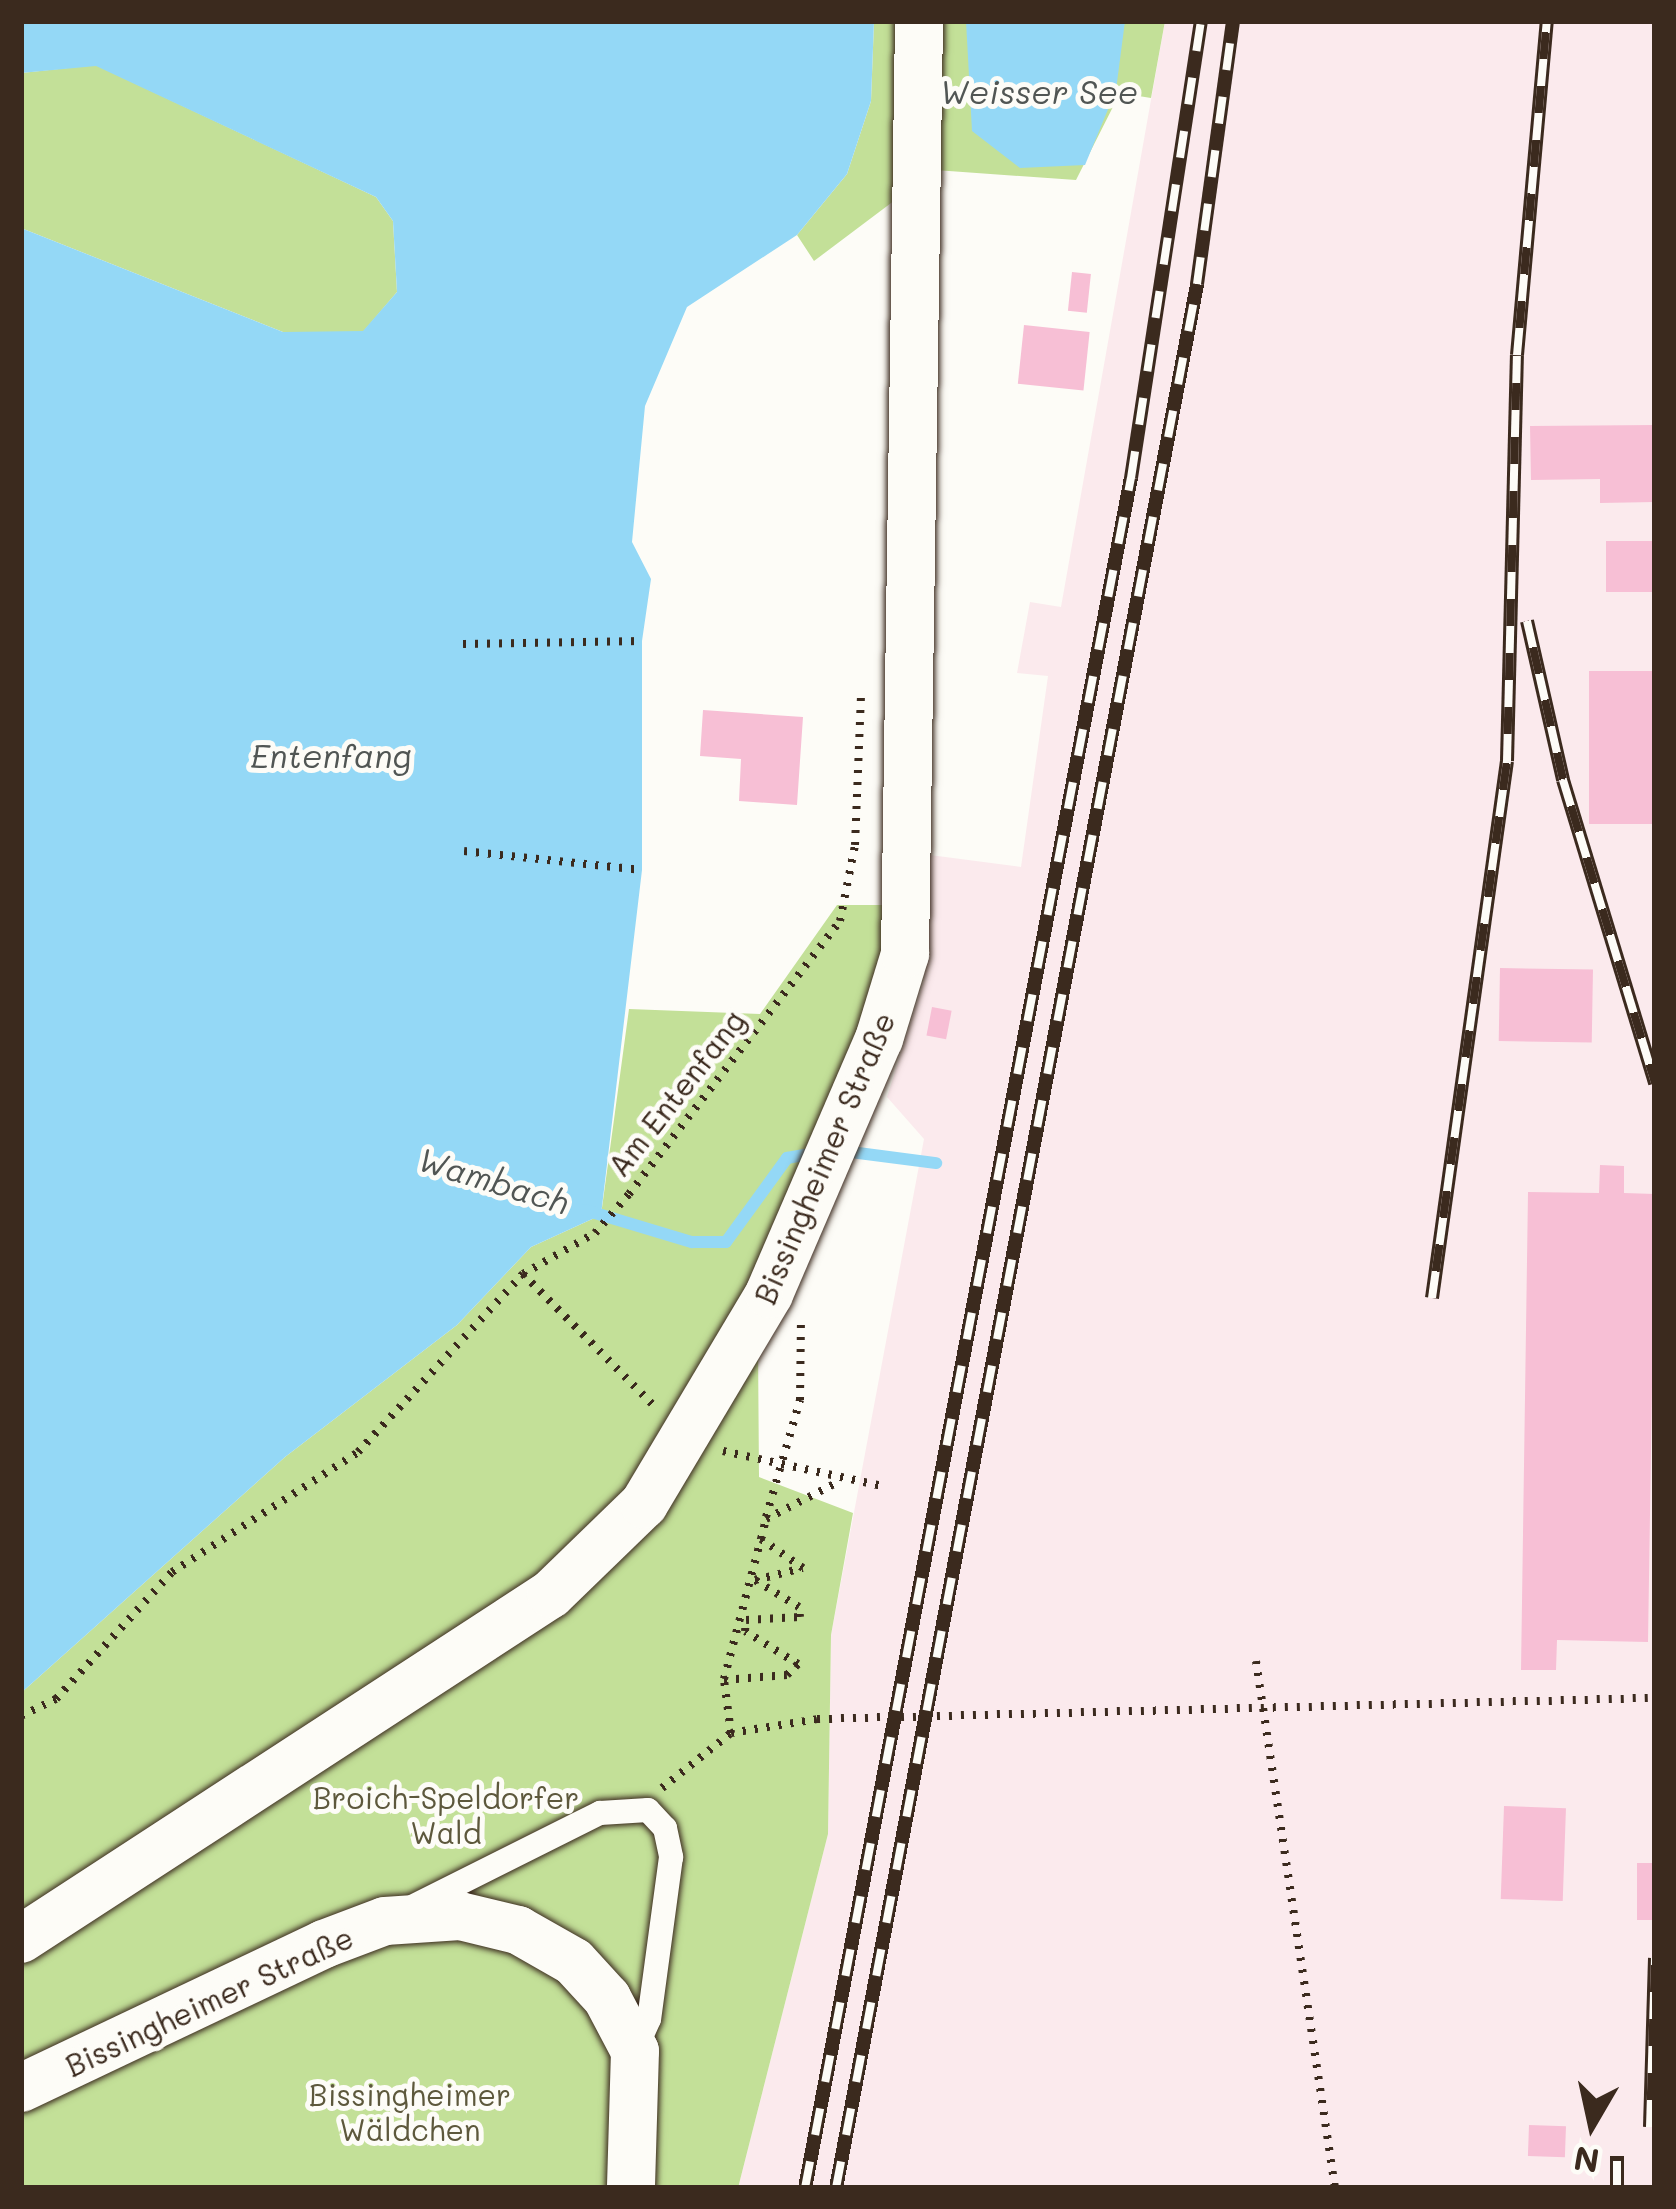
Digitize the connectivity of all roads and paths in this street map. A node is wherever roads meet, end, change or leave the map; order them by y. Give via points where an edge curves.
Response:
1 (919, 21) edge
2 (642, 640) dead end
3 (463, 644) dead end
4 (861, 692) dead end
5 (464, 850) dead end
6 (642, 870) dead end
7 (523, 1274) junction
8 (769, 1294) junction
9 (689, 1441) junction
10 (775, 1465) junction
11 (838, 1482) junction
12 (881, 1486) dead end
13 (766, 1519) junction
14 (761, 1539) junction
15 (1256, 1661) dead end
16 (724, 1680) junction
17 (1655, 1698) edge
18 (21, 1716) edge
19 (730, 1733) junction
20 (648, 1810) junction
21 (385, 1921) junction
22 (21, 1939) edge
23 (635, 2051) junction
24 (21, 2089) edge
25 (631, 2188) edge
26 (1335, 2188) edge

1 - 8 street, Bissingheimer Straße via 904,954
2 - 3 path
4 - 7 path, Am Entenfang via 855,845 839,921 595,1233
5 - 6 path
7 - 9 path
7 - 18 path, Am Entenfang via 358,1452 172,1572 56,1699
8 - 9 street, Bissingheimer Straße
8 - 10 path via 801,1321 805,1351 800,1400
9 - 10 path
9 - 22 street, Bissingheimer Straße via 644,1504 551,1594
10 - 11 path
10 - 13 path
11 - 12 path
11 - 13 path
13 - 14 path
14 - 16 path
14 - 16 path via 800,1560 798,1576 757,1572 755,1580 800,1607 800,1617 746,1620 745,1631 798,1664 787,1675
15 - 26 path
16 - 19 path
17 - 19 path, bridge via 817,1719
19 - 20 path via 686,1760
20 - 21 lane via 600,1813
20 - 23 lane via 665,1828 671,1857 650,2019
21 - 23 street, Bissingheimer Straße via 460,1916 518,1930 574,1963
21 - 24 street, Bissingheimer Straße
23 - 25 street

